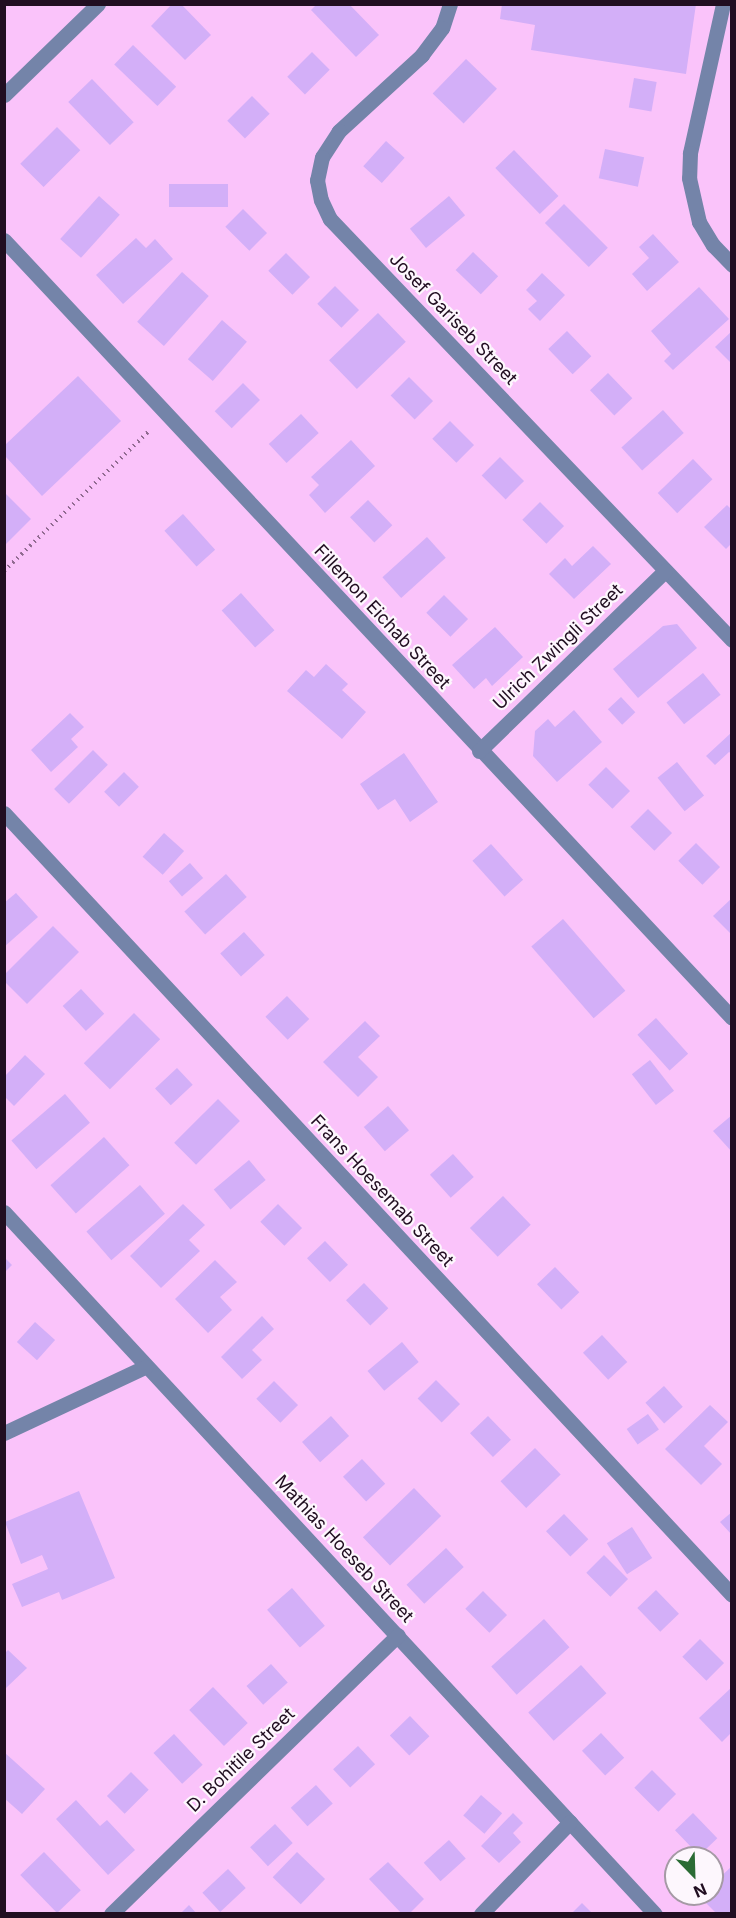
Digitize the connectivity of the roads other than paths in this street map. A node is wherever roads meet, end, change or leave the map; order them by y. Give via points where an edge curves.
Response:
1 (98, 4) edge
2 (450, 4) edge
3 (723, 4) edge
4 (4, 95) edge
5 (4, 240) edge
6 (732, 265) edge
7 (665, 571) junction
8 (732, 640) edge
9 (478, 751) junction
10 (4, 813) edge
11 (732, 1018) edge
12 (4, 1212) edge
13 (145, 1367) junction
14 (4, 1433) edge
15 (732, 1595) edge
16 (398, 1635) junction
17 (570, 1822) junction
18 (111, 1914) edge
19 (481, 1914) edge
20 (655, 1914) edge

1 - 4 street
2 - 7 street, Josef Gariseb Street via 442,28 422,55 339,131 322,157 317,180 321,200 330,219
3 - 6 street via 690,153 689,178 699,222
5 - 9 street, Fillemon Eichab Street
7 - 8 street, Josef Gariseb Street
7 - 9 street, Ulrich Zwingli Street
9 - 11 street, Fillemon Eichab Street
10 - 15 street, Frans Hoesemab Street
12 - 13 street, Mathias Hoeseb Street
13 - 14 street
13 - 16 street, Mathias Hoeseb Street
16 - 17 street, Mathias Hoeseb Street
16 - 18 street, D. Bohitile Street
17 - 19 street
17 - 20 street, Mathias Hoeseb Street

